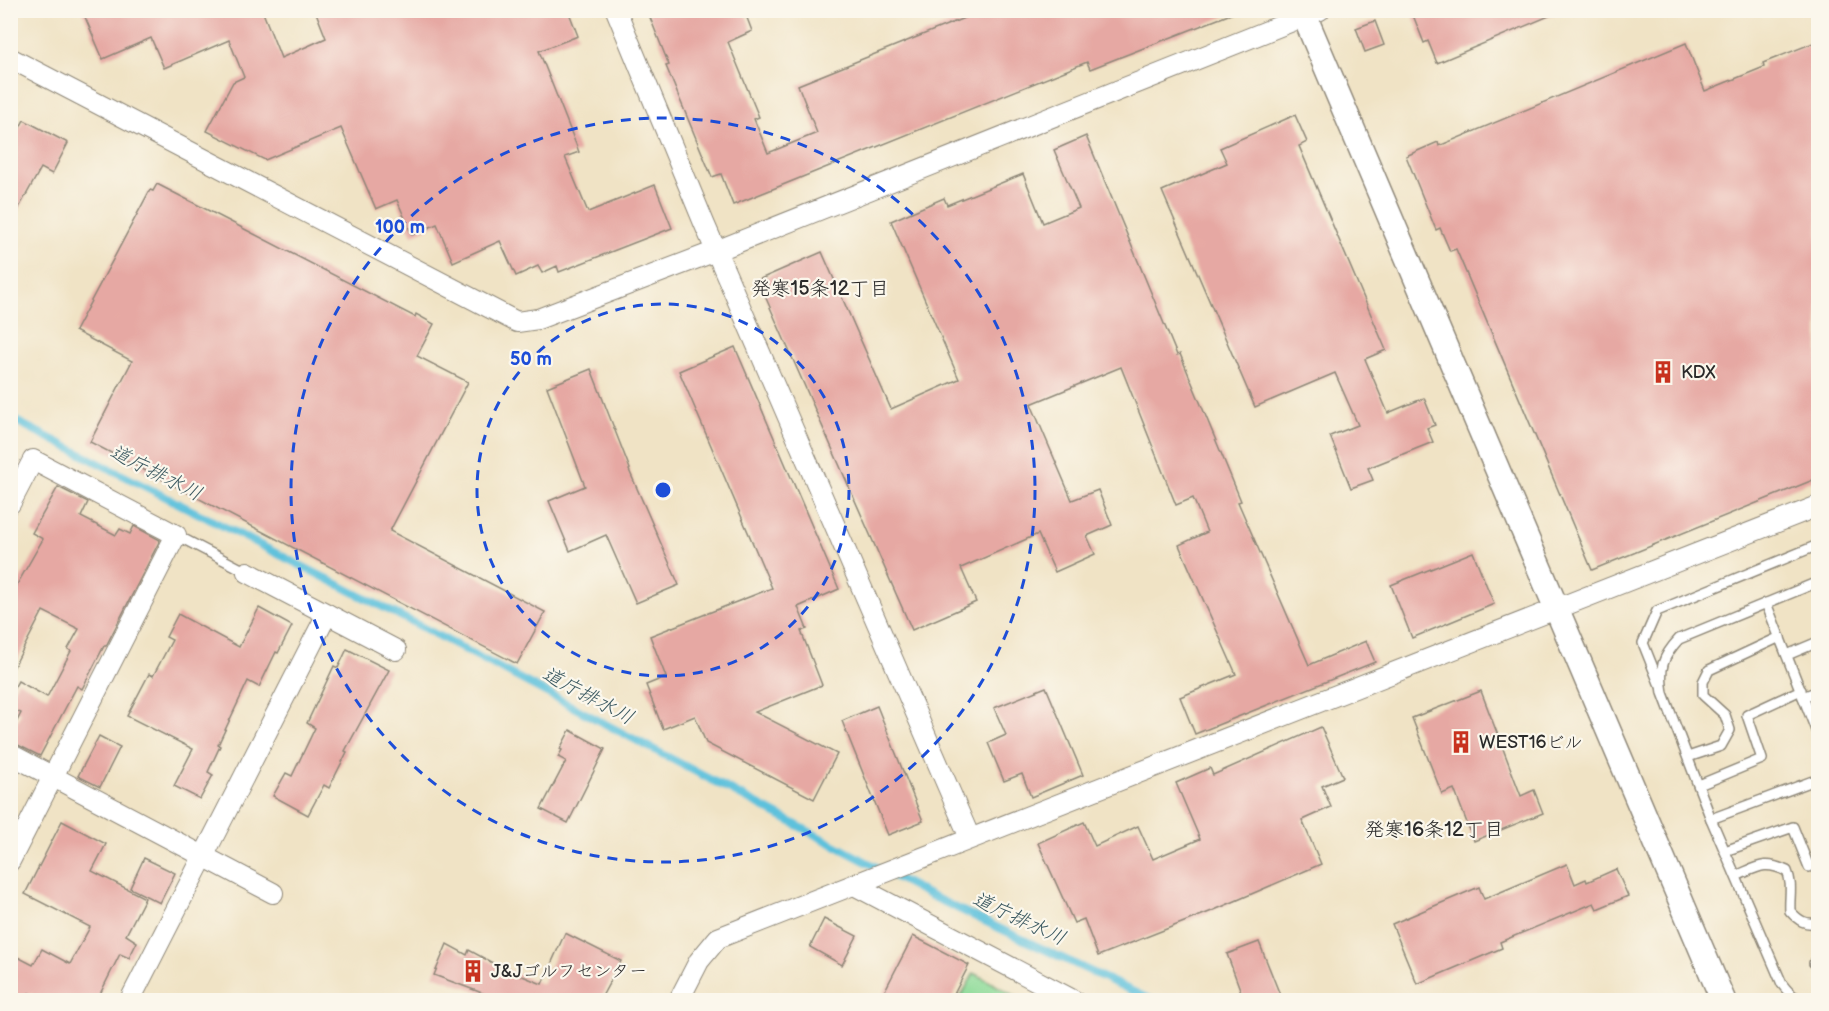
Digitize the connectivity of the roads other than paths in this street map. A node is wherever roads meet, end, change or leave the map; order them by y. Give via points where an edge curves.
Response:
1 (616, 10) edge
2 (1309, 13) edge
3 (10, 58) edge
4 (716, 251) junction
5 (10, 504) edge
6 (1818, 506) edge
7 (176, 535) junction
8 (1818, 545) edge
9 (247, 572) joint
10 (1818, 582) edge
11 (1766, 603) junction
12 (1557, 610) junction
13 (327, 614) junction
14 (1780, 638) junction
15 (1818, 642) edge
16 (396, 650) dead end
17 (1787, 655) junction
18 (1818, 691) edge
19 (1663, 693) junction
20 (1802, 694) junction
21 (1818, 735) edge
22 (10, 754) edge
23 (1688, 757) junction
24 (54, 777) junction
25 (1818, 779) edge
26 (1699, 785) junction
27 (1711, 819) junction
28 (970, 838) junction
29 (1725, 851) junction
30 (204, 856) junction
31 (10, 861) edge
32 (1818, 863) edge
33 (1736, 876) junction
34 (862, 882) junction
35 (273, 893) dead end
36 (1818, 922) edge
37 (1061, 998) edge
38 (1818, 999) edge
39 (130, 1000) edge
40 (679, 1000) edge
41 (1723, 1000) edge

1 - 4 street
2 - 4 street
2 - 12 street
3 - 4 street via 517,322 538,319
4 - 28 street
5 - 7 street via 33,460
6 - 12 street
7 - 9 lane
7 - 24 street
8 - 19 lane via 1657,611 1643,643
9 - 13 street
10 - 11 lane
11 - 14 lane
11 - 19 lane via 1679,639 1662,663
12 - 28 street
12 - 41 street
13 - 16 street
13 - 30 street
14 - 17 lane
14 - 23 lane via 1709,670 1703,682 1703,695 1725,715 1730,730 1721,746
15 - 17 lane
17 - 20 lane
18 - 20 lane
19 - 23 lane
20 - 21 lane
20 - 26 lane via 1747,715 1762,759
22 - 24 street
23 - 26 lane
24 - 30 street
24 - 31 street
25 - 27 lane
26 - 27 lane
27 - 29 lane
28 - 34 street
29 - 32 lane via 1793,826 1809,867
29 - 33 lane
30 - 35 street
30 - 39 street
33 - 36 lane via 1761,866 1773,865 1787,871 1792,883 1790,911 1799,920
33 - 38 lane via 1782,984 1801,1000
34 - 37 street
34 - 40 street via 718,938 699,961

